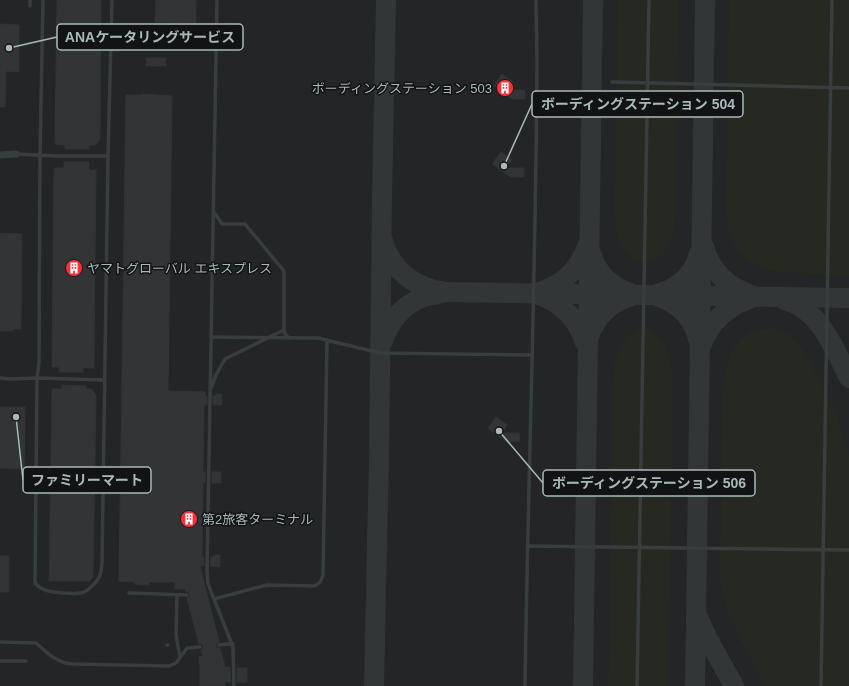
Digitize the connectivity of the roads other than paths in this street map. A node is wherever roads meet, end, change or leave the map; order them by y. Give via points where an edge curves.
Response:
1 (30, 0) edge
2 (43, 0) edge
3 (112, 0) edge
4 (217, 0) edge
5 (536, 0) edge
6 (649, 0) edge
7 (832, 0) edge
8 (30, 6) dead end
9 (612, 82) dead end
10 (647, 83) junction
11 (830, 87) junction
12 (849, 88) edge
13 (16, 154) joint
14 (0, 155) edge
15 (40, 155) junction
16 (108, 156) junction
17 (214, 212) junction
18 (284, 330) junction
19 (211, 337) junction
20 (268, 338) junction
21 (290, 338) junction
22 (327, 340) junction
23 (532, 355) junction
24 (0, 378) edge
25 (38, 378) junction
26 (104, 380) junction
27 (210, 391) junction
28 (527, 546) junction
29 (639, 548) junction
30 (823, 550) junction
31 (849, 550) edge
32 (129, 593) dead end
33 (177, 595) junction
34 (187, 595) dead end
35 (214, 599) junction
36 (0, 642) edge
37 (233, 644) junction
38 (219, 645) dead end
39 (200, 647) dead end
40 (180, 657) junction
41 (0, 661) edge
42 (26, 661) dead end
43 (234, 686) edge
44 (525, 686) edge
45 (637, 686) edge
46 (821, 686) edge

1 - 8 lane
2 - 15 lane
3 - 16 lane
4 - 17 lane
5 - 23 lane
6 - 10 lane
7 - 11 lane
9 - 10 lane
10 - 11 lane
10 - 29 lane
11 - 12 lane
11 - 30 lane
13 - 14 street
13 - 15 lane
15 - 16 lane
15 - 25 lane
16 - 26 lane
17 - 18 lane via 222,224 245,224 284,271
17 - 19 lane
18 - 20 lane
18 - 21 lane
19 - 20 lane
19 - 27 lane
20 - 21 lane
20 - 27 lane via 225,359
21 - 22 lane
22 - 23 lane via 380,353
22 - 35 lane via 322,580 314,586 267,585
23 - 28 lane
24 - 25 lane
25 - 26 lane
25 - 26 lane via 35,583 51,592 81,593 88,590 101,574
27 - 35 lane via 207,572 208,590
28 - 29 lane
28 - 44 lane
29 - 30 lane
29 - 45 lane
30 - 31 lane
30 - 46 lane
32 - 33 lane
33 - 34 lane
33 - 40 lane via 176,635
35 - 37 lane
36 - 40 lane via 36,643 52,656 70,664 169,666 176,663
37 - 38 lane
37 - 43 lane
39 - 40 lane via 187,648
41 - 42 lane

